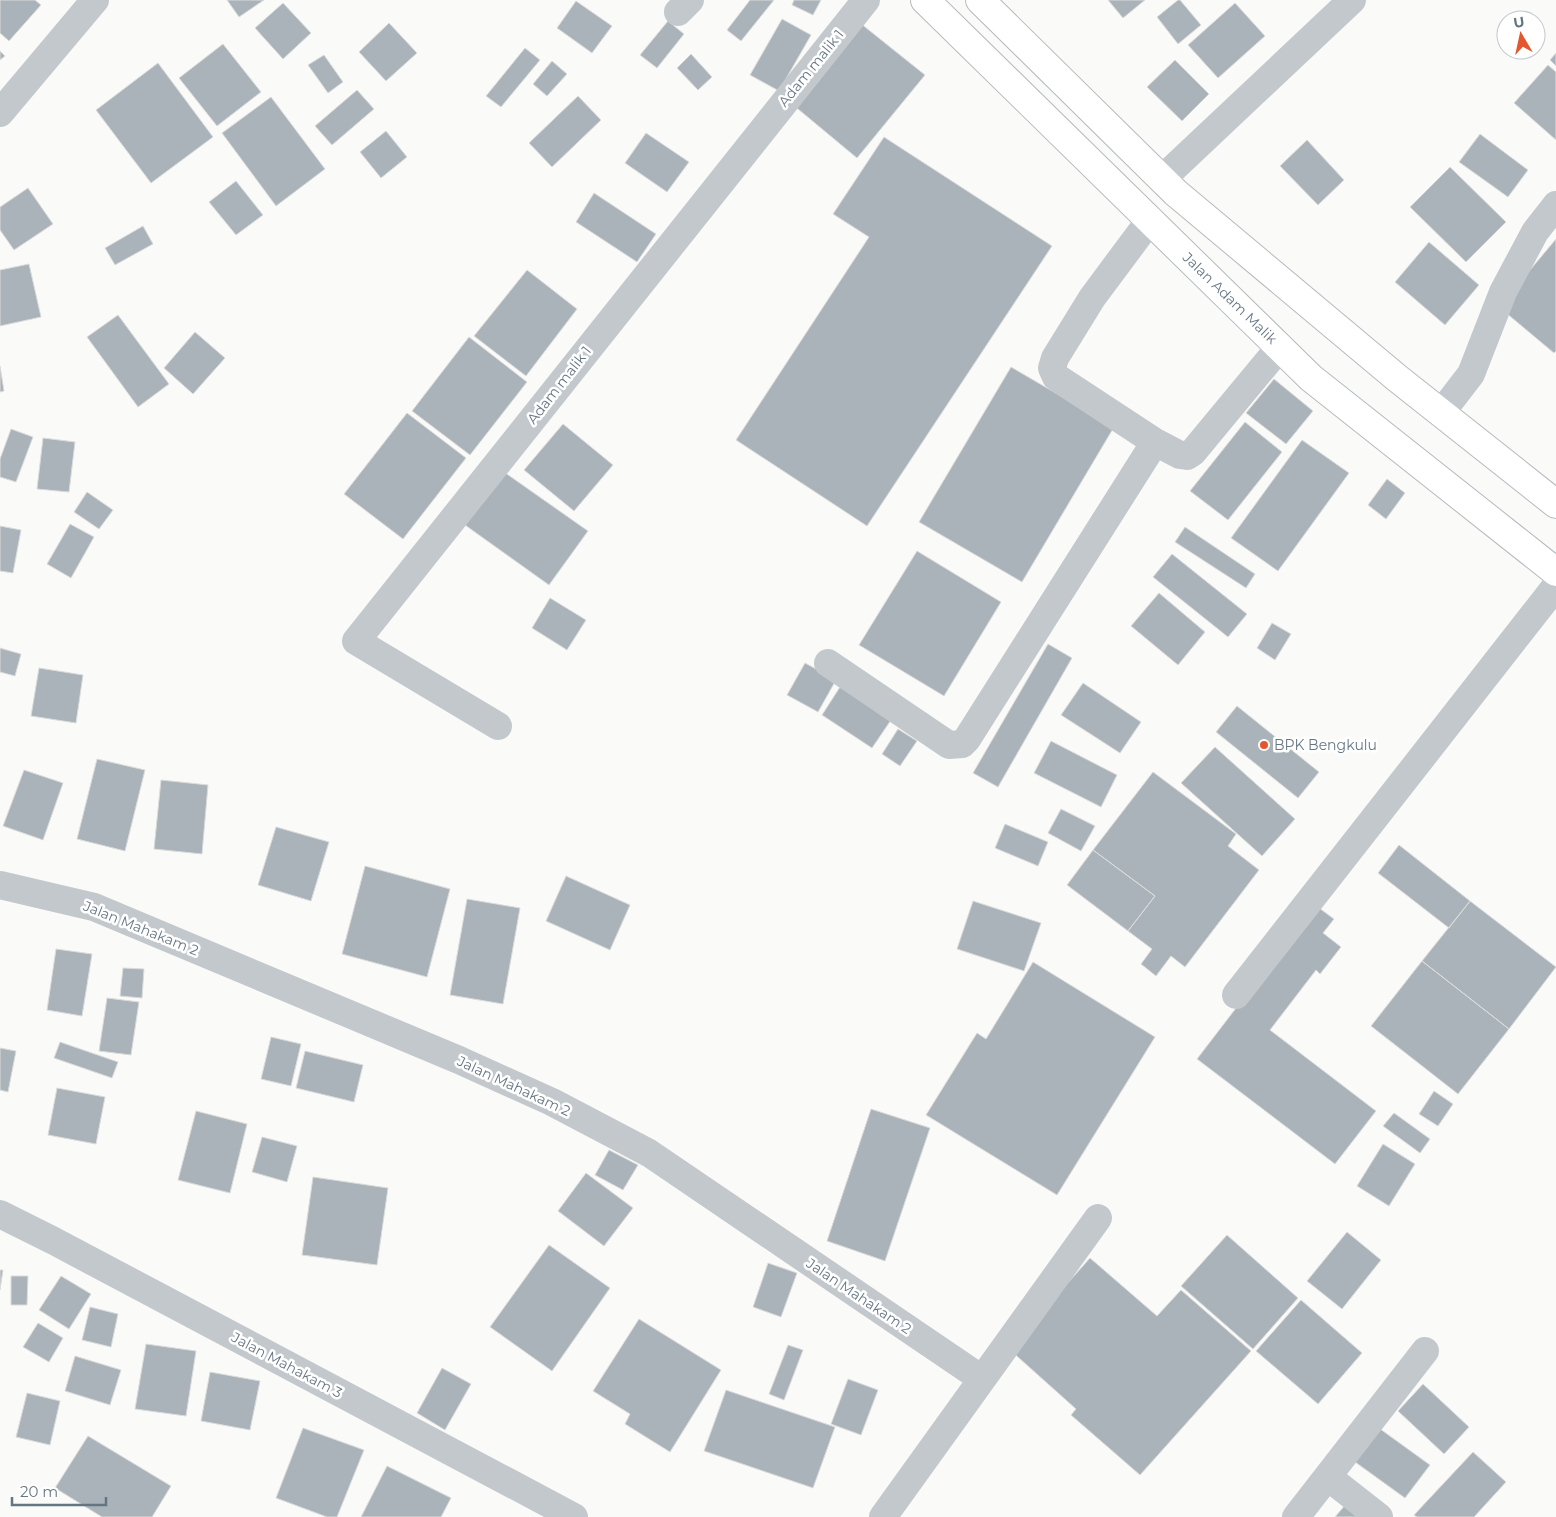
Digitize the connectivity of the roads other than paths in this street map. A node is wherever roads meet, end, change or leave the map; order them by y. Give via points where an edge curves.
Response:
1 (95, 0) edge
2 (866, 0) edge
3 (925, 0) edge
4 (980, 0) edge
5 (1352, 0) edge
6 (0, 113) edge
7 (1162, 179) junction
8 (1556, 206) edge
9 (1150, 220) junction
10 (1280, 347) junction
11 (1441, 413) junction
12 (1156, 442) junction
13 (1556, 504) edge
14 (1556, 572) edge
15 (1556, 586) edge
16 (828, 663) dead end
17 (498, 726) dead end
18 (0, 885) edge
19 (1236, 995) dead end
20 (0, 1214) edge
21 (1098, 1218) dead end
22 (1425, 1351) dead end
23 (982, 1379) junction
24 (1328, 1477) junction
25 (574, 1517) edge
26 (883, 1517) edge
27 (1296, 1517) edge
28 (1379, 1517) edge

1 - 6 street
2 - 17 street, Adam malik 1 via 356,641
3 - 9 main road, Jalan Adam Malik
4 - 7 main road
5 - 7 street
7 - 11 main road
8 - 11 street via 1535,232 1503,292 1471,374
9 - 10 main road, Jalan Adam Malik
9 - 12 street via 1092,298 1052,368 1056,377
10 - 12 street via 1193,452 1187,456 1180,455
10 - 14 main road, Jalan Adam Malik via 1311,378
11 - 13 main road
12 - 16 street via 962,744 949,745
15 - 19 street
18 - 23 street, Jalan Mahakam 2 via 94,907 552,1102 649,1153
20 - 25 street, Jalan Mahakam 3
21 - 23 street
22 - 24 street
23 - 26 street
24 - 27 street
24 - 28 street

